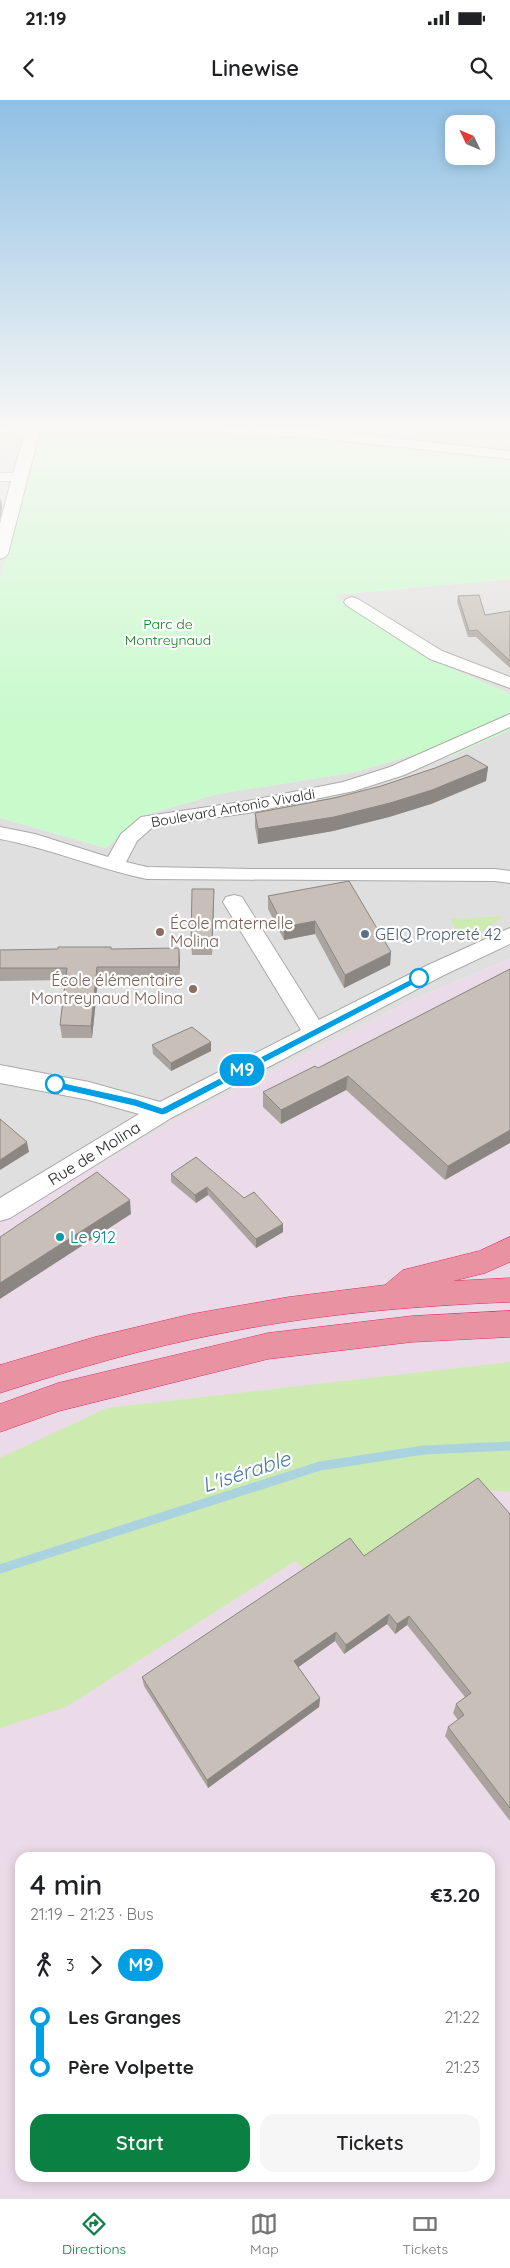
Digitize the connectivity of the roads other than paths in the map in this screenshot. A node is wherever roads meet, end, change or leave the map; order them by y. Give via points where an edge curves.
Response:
1 (7, 525) edge
2 (0, 554) edge
3 (352, 602) dead end
4 (510, 683) edge
5 (510, 720) edge
6 (0, 832) edge
7 (114, 866) junction
8 (505, 879) edge
9 (234, 902) dead end
10 (510, 936) edge
11 (314, 1033) junction
12 (0, 1074) edge
13 (162, 1112) junction
14 (0, 1211) edge
15 (510, 1248) edge
16 (510, 1290) edge
17 (393, 1297) junction
18 (510, 1324) edge
19 (0, 1379) edge
20 (0, 1418) edge

1 - 2 street
3 - 4 street via 436,655
5 - 7 street, Boulevard Antonio Vivaldi via 396,771 347,787 248,807 148,820 128,838
6 - 7 street
7 - 8 street via 147,873 175,874
9 - 11 street
10 - 11 street, Rue de Molina
11 - 13 street, Rue de Molina
12 - 13 street via 90,1091
13 - 14 street, Rue de Molina
15 - 17 highway via 485,1260 414,1278
16 - 17 highway
17 - 19 highway via 304,1307 188,1327 128,1341
18 - 20 highway via 412,1330 268,1346 58,1397

